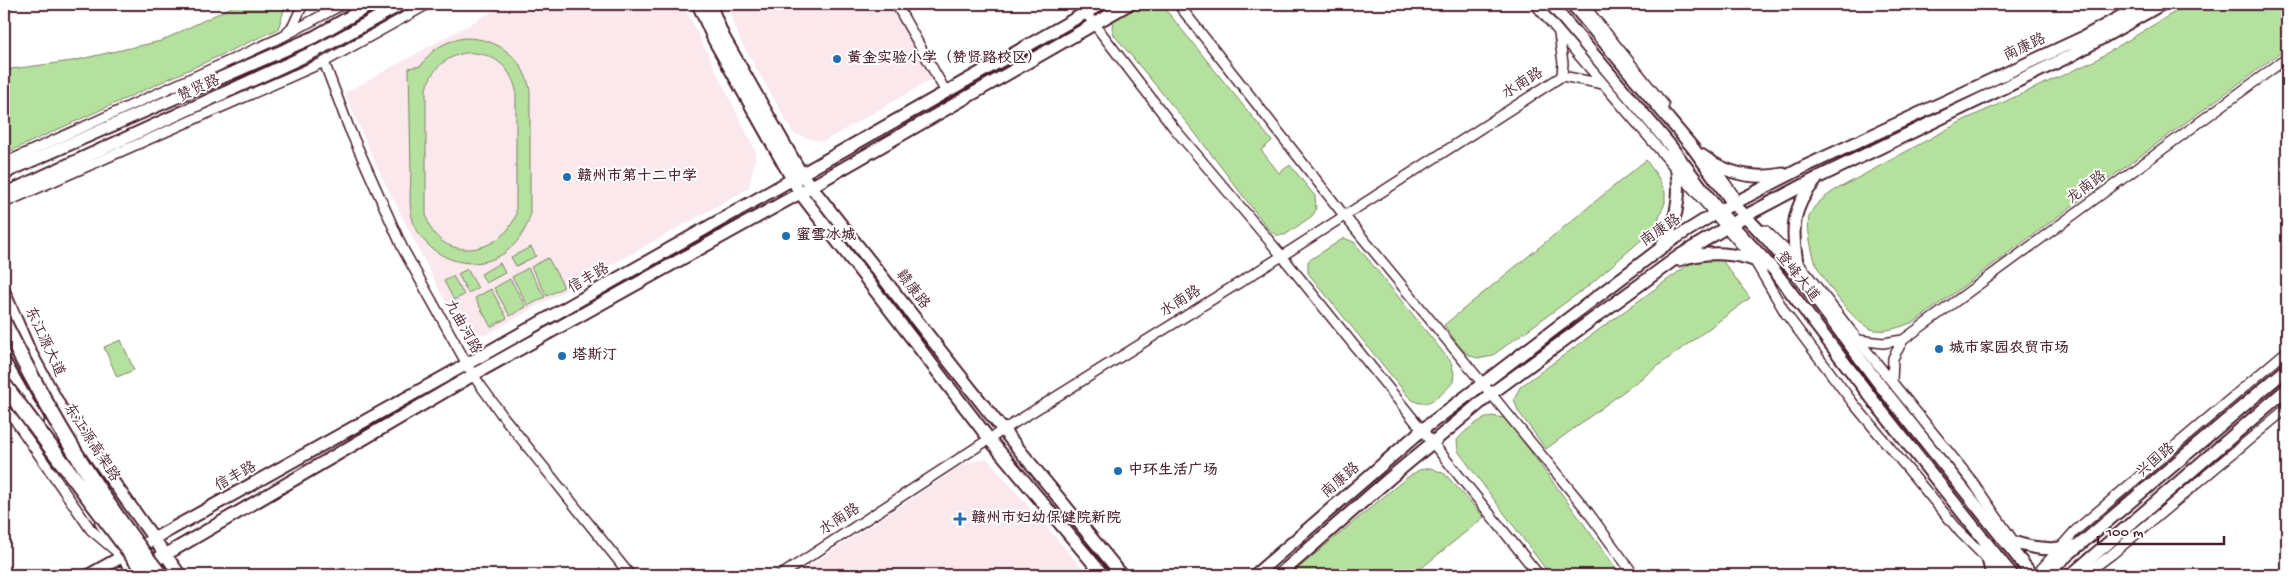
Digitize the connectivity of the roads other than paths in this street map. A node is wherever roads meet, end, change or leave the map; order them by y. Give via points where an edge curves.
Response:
1 (303, 4) edge
2 (343, 4) edge
3 (372, 4) edge
4 (401, 4) edge
5 (428, 4) edge
6 (698, 4) edge
7 (710, 4) edge
8 (896, 4) edge
9 (1101, 4) edge
10 (1129, 4) edge
11 (1178, 4) edge
12 (1535, 4) edge
13 (1551, 4) edge
14 (1572, 4) edge
15 (1583, 4) edge
16 (2143, 4) edge
17 (2162, 4) edge
18 (1082, 8) edge
19 (1094, 24) junction
20 (378, 31) junction
21 (1559, 32) junction
22 (282, 37) junction
23 (2287, 58) edge
24 (324, 62) junction
25 (254, 63) junction
26 (1562, 76) junction
27 (285, 79) junction
28 (246, 84) junction
29 (1603, 84) junction
30 (946, 92) junction
31 (1669, 144) junction
32 (1693, 148) junction
33 (1712, 162) junction
34 (1806, 166) junction
35 (4, 170) edge
36 (1677, 170) junction
37 (802, 174) junction
38 (1821, 176) junction
39 (792, 181) junction
40 (811, 186) junction
41 (800, 192) junction
42 (4, 194) edge
43 (1735, 202) junction
44 (4, 203) edge
45 (1717, 212) junction
46 (1343, 214) junction
47 (1747, 214) junction
48 (1728, 225) junction
49 (1660, 248) junction
50 (1282, 256) junction
51 (1754, 260) junction
52 (1796, 260) junction
53 (1662, 268) junction
54 (1774, 270) junction
55 (1799, 277) junction
56 (4, 292) edge
57 (4, 323) edge
58 (1858, 340) junction
59 (1903, 340) junction
60 (2287, 351) edge
61 (4, 361) edge
62 (468, 364) junction
63 (2287, 369) edge
64 (473, 375) junction
65 (1892, 382) junction
66 (1482, 383) junction
67 (4, 385) edge
68 (2287, 389) edge
69 (1492, 393) junction
70 (4, 401) edge
71 (2287, 408) edge
72 (1003, 430) junction
73 (1422, 430) junction
74 (990, 440) junction
75 (1433, 443) junction
76 (1981, 536) junction
77 (2002, 537) junction
78 (154, 540) junction
79 (2014, 542) junction
80 (2080, 544) junction
81 (2060, 549) junction
82 (164, 555) junction
83 (122, 556) junction
84 (2091, 558) junction
85 (1990, 562) junction
86 (131, 574) edge
87 (89, 575) edge
88 (147, 575) edge
89 (160, 575) edge
90 (180, 575) edge
91 (630, 575) edge
92 (781, 575) edge
93 (1103, 575) edge
94 (1122, 575) edge
95 (1255, 575) edge
96 (1279, 575) edge
97 (1539, 575) edge
98 (1634, 575) edge
99 (1992, 575) edge
100 (2003, 575) edge
101 (2012, 575) edge
102 (2032, 575) edge
103 (2036, 575) edge
104 (2044, 575) edge
105 (2071, 575) edge
106 (2082, 575) edge

1 - 22 street via 294,26
2 - 22 street
3 - 25 main road, 赞贤路 via 314,37
4 - 20 street
4 - 28 main road, 赞贤路 via 318,50
5 - 20 street
6 - 39 main road, 赣康路 via 714,40
7 - 37 main road, 赣康路 via 723,36
8 - 30 street
9 - 18 main road, 信丰路
10 - 19 main road, 信丰路
11 - 46 street
12 - 21 street
13 - 31 main road, 登峰大道
14 - 32 main road, 登峰大道
15 - 33 street
16 - 34 main road, 南康路 via 2084,37
17 - 38 main road, 南康路 via 2072,55
18 - 19 street
18 - 30 main road, 信丰路
19 - 40 main road, 信丰路
19 - 50 street via 1174,128
20 - 24 street
21 - 26 street
21 - 29 street
22 - 25 street
22 - 35 street
23 - 59 street, 龙南路
24 - 27 street
24 - 62 street, 九曲河路 via 349,128 403,249
25 - 35 main road, 赞贤路
26 - 29 street, 水南路
26 - 46 street, 水南路
27 - 28 street
27 - 44 street
28 - 42 main road, 赞贤路
29 - 36 street
30 - 37 main road, 信丰路
31 - 36 main road
31 - 45 main road, 登峰大道
32 - 33 main road
32 - 43 main road, 登峰大道
33 - 34 main road via 1736,173 1756,176 1787,173
33 - 43 street
34 - 43 main road, 南康路
36 - 45 street
36 - 49 main road via 1677,208 1671,229
37 - 39 main road, 信丰路
37 - 40 main road, 赣康路
38 - 47 main road, 南康路
38 - 52 main road via 1808,190 1796,215 1793,234
39 - 41 main road, 赣康路
39 - 62 main road, 信丰路
40 - 41 main road, 信丰路
40 - 72 main road, 赣康路
41 - 64 main road, 信丰路
41 - 74 main road, 赣康路
43 - 45 main road, 南康路
43 - 47 main road, 登峰大道
45 - 48 main road, 登峰大道
45 - 49 main road, 南康路
46 - 50 street, 水南路
46 - 66 street
47 - 48 main road, 南康路
47 - 52 street
47 - 55 main road, 登峰大道
48 - 51 street
48 - 53 main road, 南康路
48 - 54 main road, 登峰大道
49 - 66 main road, 南康路
50 - 72 street, 水南路
50 - 73 street
51 - 53 main road via 1730,254 1706,254
51 - 54 main road
51 - 85 street via 1786,314 1853,403 1960,532
52 - 55 main road
52 - 58 street
53 - 69 main road, 南康路
54 - 76 main road, 登峰大道
55 - 77 main road, 登峰大道 via 1880,385
56 - 78 main road, 东江源大道 via 29,350 63,412
57 - 89 highway, 东江源高架路, bridge via 35,387 136,545
58 - 59 street via 1883,343
58 - 65 street
59 - 65 street via 1892,358
60 - 81 street via 2075,531
61 - 83 main road
62 - 64 street, 九曲河路
62 - 78 main road, 信丰路
63 - 80 main road, 兴国路
64 - 82 main road, 信丰路
64 - 91 street, 九曲河路
65 - 79 street via 1972,481
66 - 69 street
66 - 73 main road, 南康路
67 - 88 highway, 东江源高架路, bridge
68 - 84 main road, 兴国路
69 - 75 main road, 南康路
69 - 98 street via 1585,508
70 - 83 street via 91,530
71 - 106 street via 2111,555
72 - 74 street, 水南路
72 - 94 main road, 赣康路
73 - 75 street
73 - 95 main road, 南康路
74 - 92 street, 水南路
74 - 93 main road, 赣康路
75 - 96 main road, 南康路
75 - 97 street
76 - 85 main road
76 - 101 main road, 登峰大道
77 - 79 main road
77 - 102 main road, 登峰大道
78 - 82 main road, 东江源大道
78 - 83 main road, 信丰路
79 - 81 main road via 2031,548
79 - 103 street
80 - 81 main road
80 - 104 main road, 兴国路
81 - 103 street
82 - 86 main road, 信丰路
82 - 90 main road, 东江源大道
83 - 86 main road
83 - 87 main road, 信丰路
84 - 105 main road, 兴国路
84 - 106 main road
85 - 99 main road
85 - 100 street

